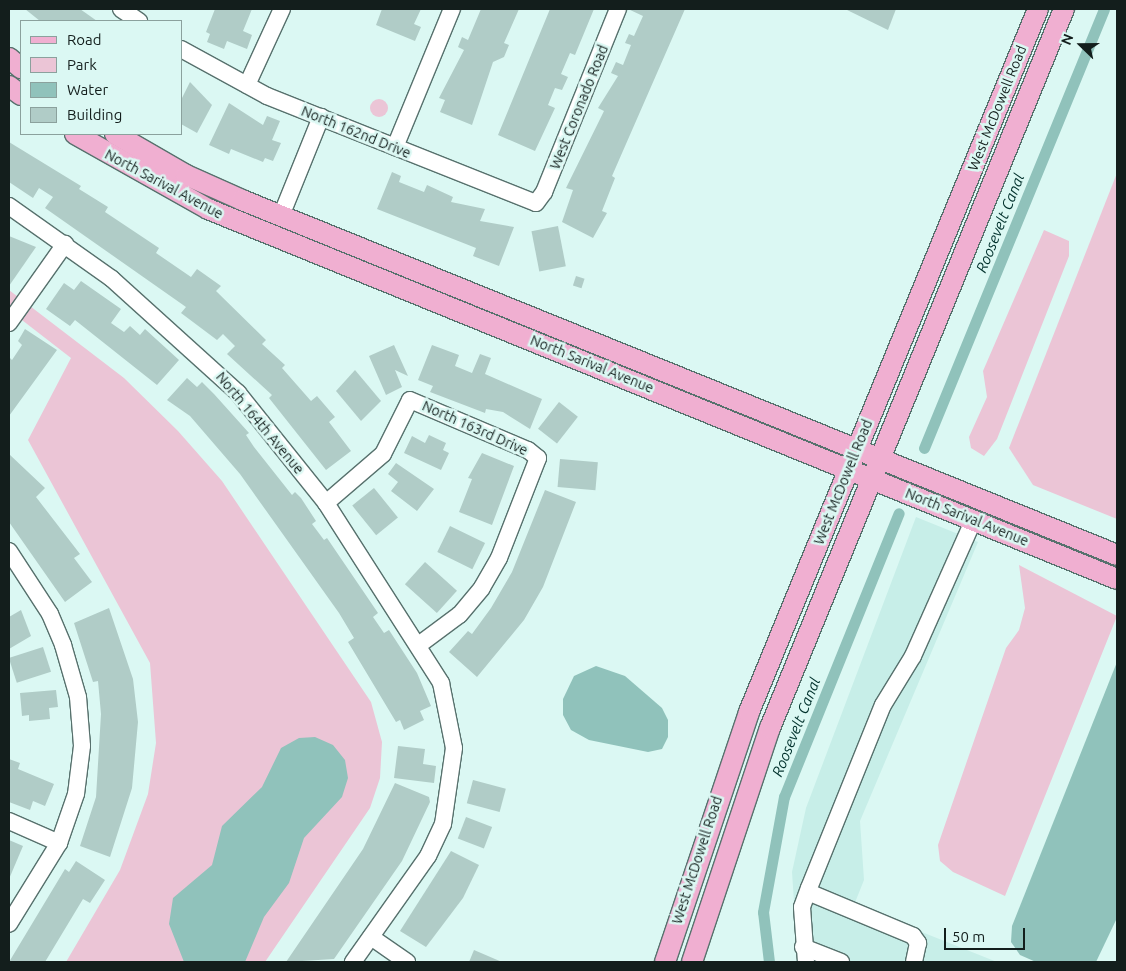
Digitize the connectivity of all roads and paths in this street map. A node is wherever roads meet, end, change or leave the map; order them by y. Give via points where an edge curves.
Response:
1 (121, 9) edge
2 (282, 9) edge
3 (452, 9) edge
4 (618, 9) edge
5 (1038, 9) edge
6 (1064, 9) edge
7 (138, 20) edge
8 (182, 50) edge
9 (9, 58) edge
10 (20, 67) edge
11 (247, 85) junction
12 (9, 86) edge
13 (20, 95) edge
14 (321, 117) junction
15 (77, 135) edge
16 (117, 135) edge
17 (395, 148) junction
18 (536, 203) joint
19 (9, 206) edge
20 (281, 216) junction
21 (65, 244) junction
22 (9, 322) edge
23 (856, 449) junction
24 (880, 459) junction
25 (848, 468) junction
26 (872, 478) junction
27 (326, 503) junction
28 (974, 520) junction
29 (9, 551) edge
30 (1117, 555) edge
31 (1117, 579) edge
32 (420, 644) junction
33 (9, 821) edge
34 (59, 843) junction
35 (808, 892) junction
36 (9, 924) edge
37 (371, 936) junction
38 (805, 955) edge
39 (353, 962) edge
40 (407, 962) edge
41 (665, 962) edge
42 (692, 962) edge
43 (841, 962) edge
44 (914, 962) edge

1 - 7 street
2 - 11 street
3 - 17 street
4 - 18 street, West Coronado Road via 544,192
5 - 23 main road, West McDowell Road
6 - 24 main road, West McDowell Road
8 - 11 street, North 162nd Drive
9 - 10 main road
11 - 14 street, North 162nd Drive
12 - 13 main road
14 - 17 street, North 162nd Drive
14 - 20 street
15 - 25 main road, North Sarival Avenue via 208,210
16 - 20 main road, North Sarival Avenue via 186,175
17 - 18 street, North 162nd Drive
19 - 21 street, North 164th Avenue
20 - 23 main road, North Sarival Avenue
21 - 22 street
21 - 27 street, North 164th Avenue via 200,354 238,393
23 - 24 main road, North Sarival Avenue
23 - 25 main road, West McDowell Road
24 - 26 main road, West McDowell Road
24 - 30 main road, North Sarival Avenue
25 - 26 main road, North Sarival Avenue
25 - 41 main road, West McDowell Road via 730,760
26 - 28 main road, North Sarival Avenue
26 - 42 main road, West McDowell Road via 767,736
27 - 32 street, North 164th Avenue
27 - 32 street, North 163rd Drive via 383,454 410,400 528,450 538,458 499,558 482,588 458,615
28 - 31 main road, North Sarival Avenue
28 - 35 street via 913,656 883,705
29 - 34 street via 50,614 78,698 80,769
32 - 37 street, North 164th Avenue via 447,699 454,748 452,791 444,824 428,856
33 - 34 street
34 - 36 street
35 - 38 street via 802,907
35 - 44 street via 913,936 918,943
37 - 39 street, North 164th Avenue
37 - 40 street
38 - 43 street

